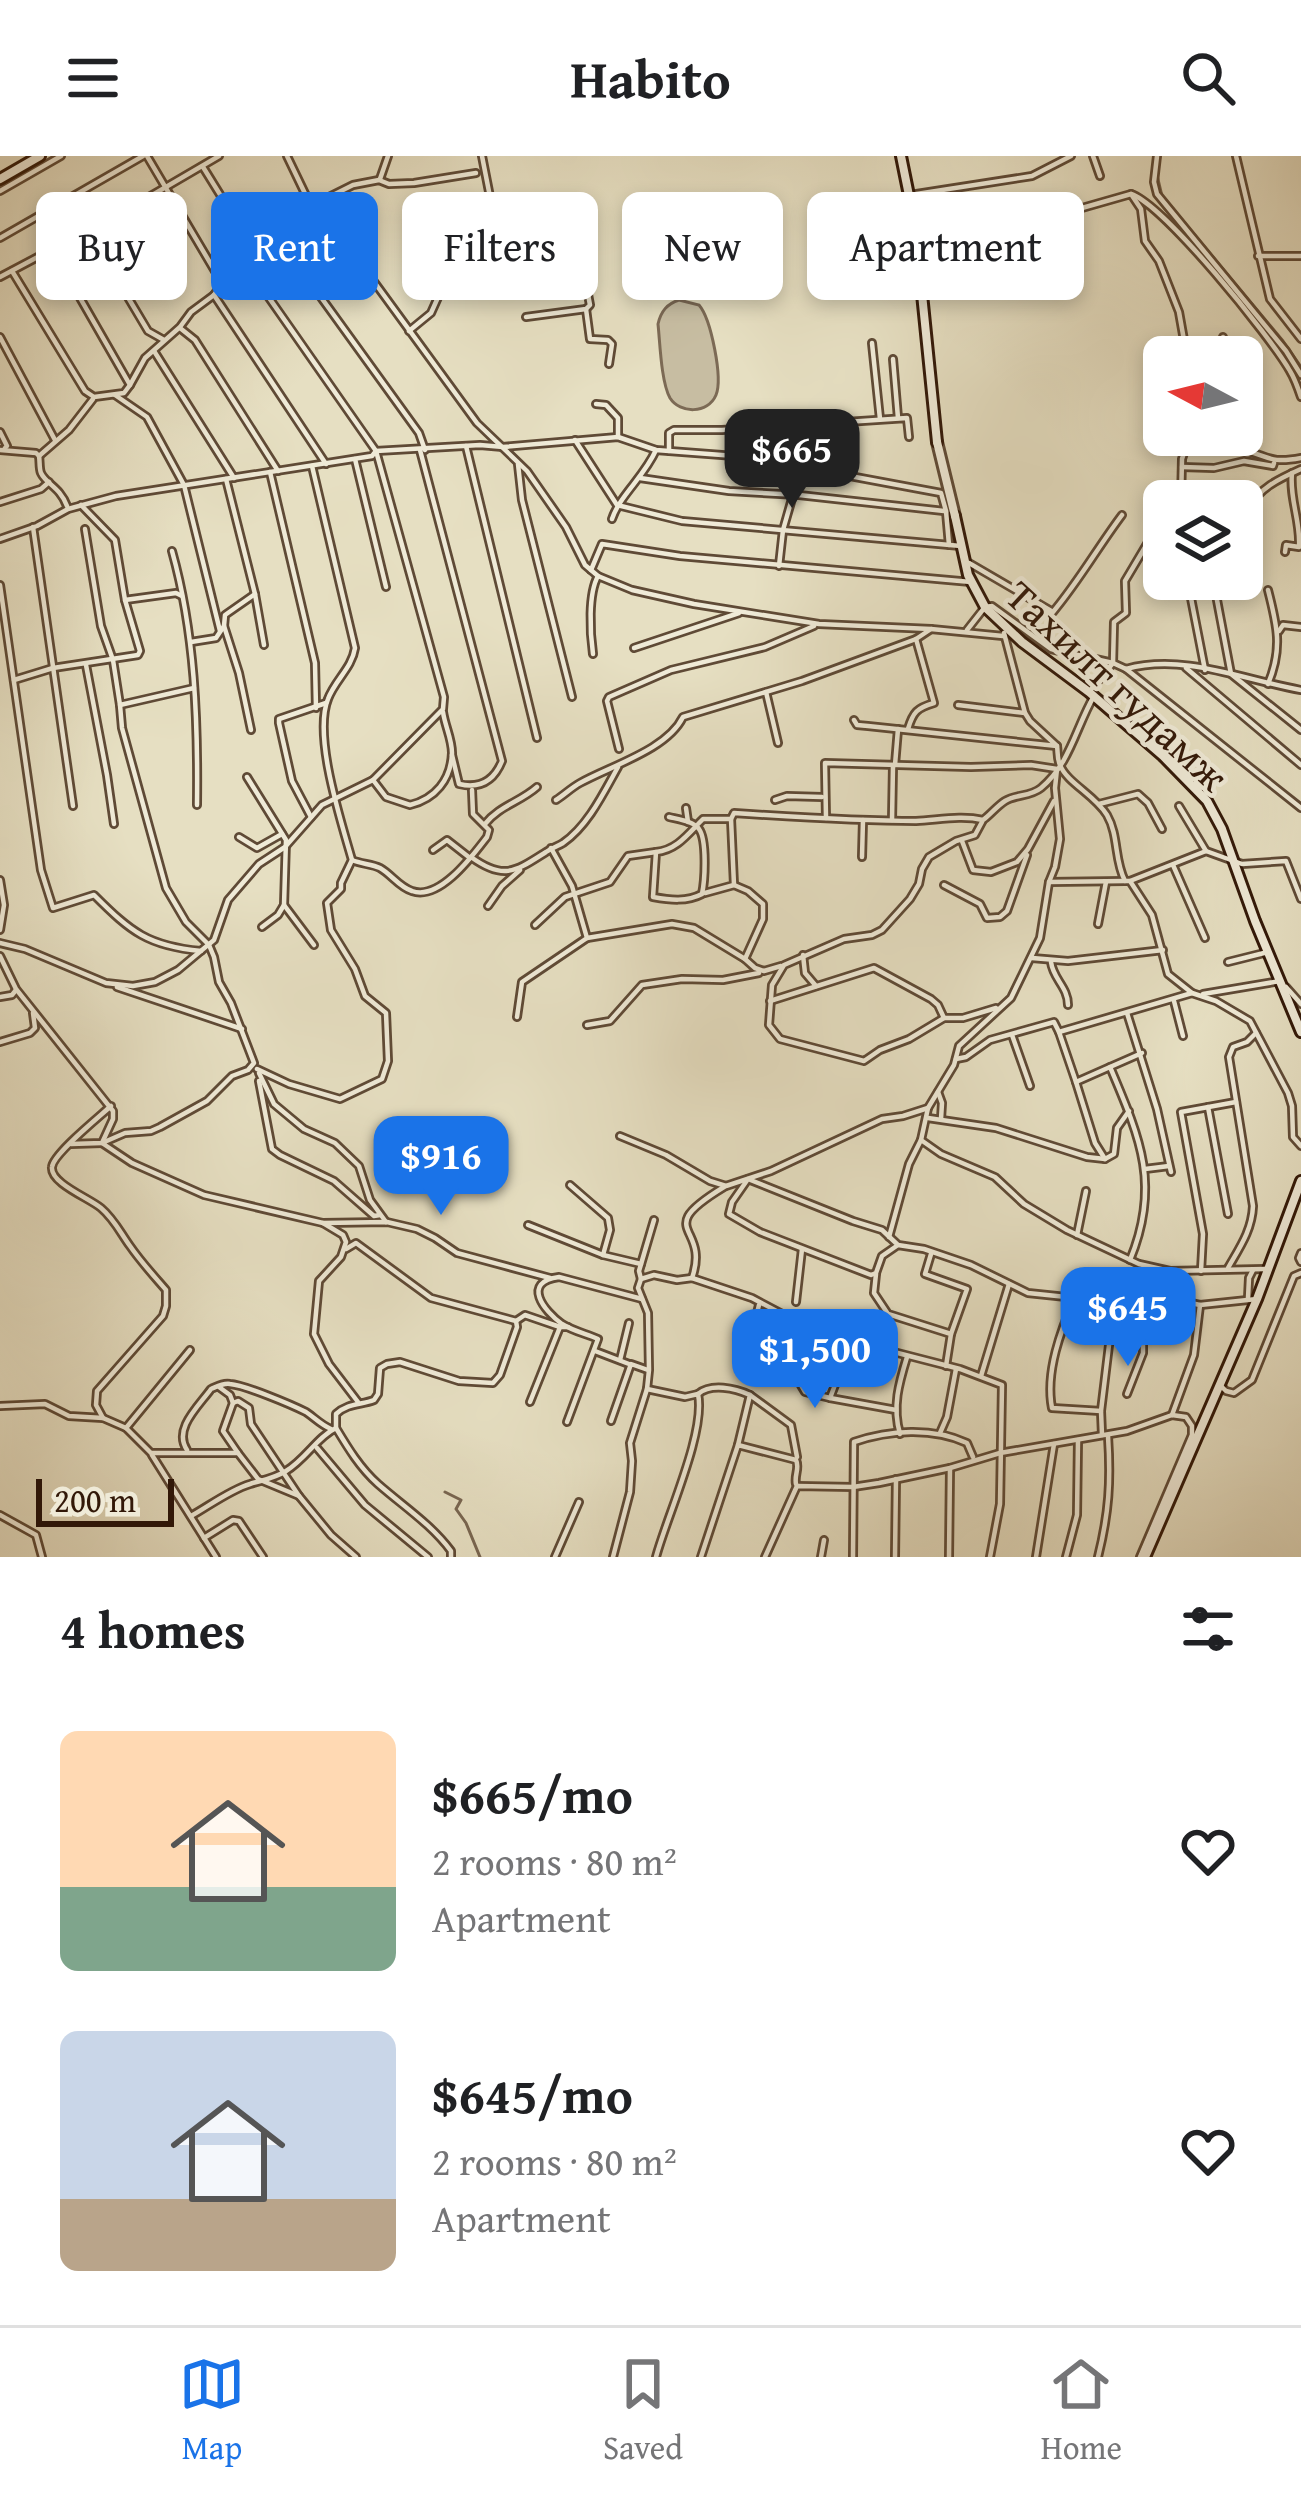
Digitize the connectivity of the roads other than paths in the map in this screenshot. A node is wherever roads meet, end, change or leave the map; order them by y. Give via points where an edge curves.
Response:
1 (40, 156) edge
2 (61, 156) edge
3 (145, 156) edge
4 (219, 156) edge
5 (388, 156) edge
6 (482, 156) edge
7 (901, 156) edge
8 (1071, 156) edge
9 (1093, 156) edge
10 (1157, 156) edge
11 (1236, 156) edge
12 (289, 157) edge
13 (1062, 158) edge
14 (202, 167) junction
15 (476, 173) dead end
16 (1100, 176) dead end
17 (0, 179) edge
18 (379, 180) junction
19 (166, 188) junction
20 (0, 191) edge
21 (159, 192) edge
22 (218, 192) edge
23 (305, 192) edge
24 (334, 192) edge
25 (489, 192) edge
26 (909, 192) edge
27 (929, 192) edge
28 (1131, 194) junction
29 (1084, 207) edge
30 (0, 238) edge
31 (1258, 256) junction
32 (1301, 256) edge
33 (36, 258) edge
34 (211, 266) edge
35 (12, 271) junction
36 (0, 277) edge
37 (378, 290) edge
38 (211, 297) edge
39 (81, 300) edge
40 (130, 300) edge
41 (217, 300) edge
42 (271, 300) edge
43 (324, 300) edge
44 (923, 300) edge
45 (586, 309) junction
46 (526, 317) dead end
47 (180, 327) junction
48 (409, 332) junction
49 (1183, 336) edge
50 (0, 337) edge
51 (1301, 338) edge
52 (164, 340) junction
53 (872, 343) dead end
54 (154, 351) junction
55 (893, 359) dead end
56 (609, 364) dead end
57 (1301, 375) edge
58 (130, 385) junction
59 (116, 395) junction
60 (94, 397) junction
61 (1301, 397) edge
62 (596, 404) dead end
63 (898, 418) junction
64 (880, 419) junction
65 (817, 423) junction
66 (0, 432) edge
67 (618, 437) junction
68 (909, 437) dead end
69 (827, 439) dead end
70 (55, 440) junction
71 (575, 440) junction
72 (466, 446) junction
73 (503, 447) junction
74 (2, 450) edge
75 (423, 450) junction
76 (656, 450) junction
77 (376, 451) junction
78 (669, 451) junction
79 (39, 456) junction
80 (1185, 456) edge
81 (1261, 456) edge
82 (1301, 458) edge
83 (355, 459) junction
84 (1274, 460) junction
85 (326, 464) junction
86 (518, 464) junction
87 (312, 466) junction
88 (801, 467) junction
89 (1182, 467) junction
90 (1301, 470) edge
91 (274, 472) junction
92 (1292, 473) junction
93 (234, 478) junction
94 (640, 478) junction
95 (226, 479) junction
96 (1182, 480) edge
97 (49, 482) junction
98 (184, 485) junction
99 (1263, 491) edge
100 (792, 495) junction
101 (0, 502) edge
102 (81, 505) junction
103 (617, 506) junction
104 (68, 508) junction
105 (950, 514) junction
106 (1122, 515) dead end
107 (613, 519) dead end
108 (33, 527) junction
109 (86, 529) dead end
110 (783, 530) junction
111 (1300, 537) edge
112 (0, 539) edge
113 (949, 545) junction
114 (961, 546) junction
115 (1143, 550) edge
116 (172, 551) dead end
117 (1286, 552) dead end
118 (966, 562) junction
119 (779, 566) junction
120 (591, 570) junction
121 (598, 576) junction
122 (1125, 580) junction
123 (971, 582) junction
124 (1115, 584) dead end
125 (0, 585) edge
126 (386, 587) dead end
127 (1268, 590) dead end
128 (255, 594) junction
129 (182, 596) junction
130 (125, 600) junction
131 (1192, 600) edge
132 (1218, 600) edge
133 (985, 607) junction
134 (744, 612) junction
135 (819, 624) junction
136 (1301, 627) edge
137 (222, 628) junction
138 (931, 629) junction
139 (963, 632) junction
140 (1004, 632) junction
141 (1279, 632) junction
142 (916, 639) junction
143 (191, 642) junction
144 (264, 645) dead end
145 (634, 649) dead end
146 (593, 653) dead end
147 (113, 660) junction
148 (1113, 663) junction
149 (1182, 664) junction
150 (86, 665) junction
151 (53, 668) junction
152 (1126, 669) junction
153 (1205, 670) junction
154 (1231, 674) junction
155 (14, 680) junction
156 (1268, 683) junction
157 (194, 688) junction
158 (1301, 690) edge
159 (766, 692) junction
160 (1091, 694) junction
161 (572, 698) dead end
162 (326, 703) junction
163 (120, 705) junction
164 (958, 705) dead end
165 (316, 708) junction
166 (442, 709) junction
167 (1025, 713) junction
168 (854, 720) dead end
169 (898, 729) junction
170 (908, 729) junction
171 (251, 730) dead end
172 (1301, 730) edge
173 (537, 738) dead end
174 (778, 743) dead end
175 (1057, 746) junction
176 (619, 749) dead end
177 (452, 755) junction
178 (894, 765) junction
179 (1301, 765) edge
180 (618, 767) junction
181 (1058, 768) junction
182 (247, 776) dead end
183 (373, 780) junction
184 (472, 787) junction
185 (537, 787) dead end
186 (1056, 795) junction
187 (825, 797) junction
188 (337, 799) junction
189 (556, 800) dead end
190 (775, 800) dead end
191 (1099, 804) junction
192 (197, 805) dead end
193 (73, 806) dead end
194 (1179, 806) dead end
195 (686, 808) dead end
196 (1301, 808) edge
197 (311, 817) junction
198 (669, 817) dead end
199 (826, 818) junction
200 (731, 819) junction
201 (863, 819) junction
202 (892, 820) junction
203 (983, 820) junction
204 (688, 822) junction
205 (114, 824) dead end
206 (484, 824) junction
207 (697, 826) junction
208 (1162, 829) dead end
209 (282, 834) junction
210 (239, 837) dead end
211 (962, 839) junction
212 (1031, 844) junction
213 (285, 847) junction
214 (551, 848) junction
215 (433, 850) dead end
216 (1206, 851) junction
217 (656, 852) junction
218 (471, 857) junction
219 (862, 857) dead end
220 (352, 860) junction
221 (1235, 863) junction
222 (1172, 865) junction
223 (525, 867) junction
224 (0, 880) edge
225 (1106, 880) junction
226 (1128, 881) junction
227 (1048, 882) junction
228 (734, 885) junction
229 (944, 885) dead end
230 (574, 894) junction
231 (702, 894) junction
232 (1301, 899) edge
233 (284, 905) junction
234 (488, 906) dead end
235 (1098, 924) dead end
236 (536, 925) dead end
237 (262, 927) dead end
238 (0, 930) edge
239 (587, 938) junction
240 (1205, 938) dead end
241 (0, 943) edge
242 (208, 945) junction
243 (314, 945) dead end
244 (1163, 950) junction
245 (201, 951) junction
246 (1268, 952) junction
247 (802, 955) junction
248 (0, 956) edge
249 (745, 958) junction
250 (1032, 958) junction
251 (1050, 959) junction
252 (1228, 962) dead end
253 (784, 965) junction
254 (764, 971) junction
255 (106, 983) junction
256 (1284, 985) junction
257 (817, 986) junction
258 (1301, 986) edge
259 (16, 989) junction
260 (1195, 994) junction
261 (0, 997) edge
262 (1011, 998) junction
263 (1174, 999) junction
264 (770, 1001) junction
265 (1301, 1004) edge
266 (1069, 1005) dead end
267 (33, 1011) junction
268 (1127, 1013) junction
269 (517, 1017) dead end
270 (944, 1018) junction
271 (587, 1025) dead end
272 (242, 1029) junction
273 (1059, 1032) junction
274 (1256, 1033) junction
275 (1301, 1033) edge
276 (1011, 1034) junction
277 (1183, 1036) dead end
278 (0, 1042) edge
279 (1142, 1053) junction
280 (956, 1058) junction
281 (255, 1066) junction
282 (1110, 1067) junction
283 (1076, 1082) junction
284 (1030, 1086) dead end
285 (938, 1091) junction
286 (1238, 1102) junction
287 (111, 1106) junction
288 (1208, 1107) junction
289 (928, 1108) junction
290 (1129, 1111) junction
291 (926, 1118) junction
292 (941, 1119) junction
293 (620, 1136) dead end
294 (921, 1140) junction
295 (102, 1143) junction
296 (70, 1144) junction
297 (1301, 1146) edge
298 (1105, 1159) junction
299 (1145, 1169) junction
300 (748, 1179) junction
301 (1301, 1183) edge
302 (569, 1185) dead end
303 (726, 1186) junction
304 (1086, 1191) dead end
305 (1228, 1214) dead end
306 (380, 1215) junction
307 (654, 1220) dead end
308 (387, 1222) junction
309 (323, 1223) junction
310 (528, 1225) dead end
311 (1077, 1235) junction
312 (889, 1238) junction
313 (898, 1245) junction
314 (346, 1249) junction
315 (802, 1249) junction
316 (932, 1252) junction
317 (1301, 1252) edge
318 (603, 1255) junction
319 (1130, 1260) junction
320 (1301, 1262) edge
321 (641, 1264) junction
322 (1269, 1269) junction
323 (1227, 1270) junction
324 (1253, 1270) junction
325 (1201, 1271) junction
326 (876, 1273) junction
327 (1301, 1274) edge
328 (550, 1278) junction
329 (692, 1278) junction
330 (641, 1279) junction
331 (1010, 1284) junction
332 (1075, 1297) junction
333 (642, 1299) junction
334 (1253, 1299) junction
335 (1143, 1300) junction
336 (796, 1302) dead end
337 (1114, 1303) junction
338 (760, 1304) junction
339 (1200, 1305) junction
340 (516, 1321) junction
341 (628, 1323) dead end
342 (804, 1327) junction
343 (564, 1328) junction
344 (951, 1334) junction
345 (851, 1343) junction
346 (190, 1350) dead end
347 (595, 1351) junction
348 (741, 1356) dead end
349 (907, 1357) junction
350 (620, 1360) junction
351 (631, 1364) junction
352 (946, 1366) junction
353 (956, 1368) junction
354 (649, 1370) junction
355 (981, 1376) junction
356 (1221, 1385) junction
357 (216, 1386) junction
358 (647, 1389) junction
359 (698, 1394) junction
360 (1127, 1394) dead end
361 (750, 1395) junction
362 (830, 1398) junction
363 (232, 1402) junction
364 (358, 1402) junction
365 (530, 1402) dead end
366 (0, 1406) edge
367 (896, 1410) junction
368 (1102, 1411) junction
369 (1172, 1415) junction
370 (103, 1418) junction
371 (611, 1421) dead end
372 (567, 1422) dead end
373 (126, 1428) junction
374 (333, 1429) junction
375 (900, 1433) junction
376 (940, 1433) junction
377 (1105, 1436) junction
378 (1078, 1440) junction
379 (1054, 1442) junction
380 (1192, 1442) junction
381 (738, 1445) junction
382 (315, 1447) junction
383 (151, 1453) junction
384 (190, 1453) junction
385 (238, 1453) junction
386 (1000, 1453) junction
387 (973, 1459) junction
388 (796, 1460) junction
389 (950, 1468) junction
390 (283, 1473) junction
391 (896, 1478) junction
392 (263, 1482) junction
393 (797, 1486) junction
394 (854, 1487) junction
395 (299, 1496) junction
396 (579, 1502) dead end
397 (0, 1514) edge
398 (191, 1516) junction
399 (204, 1538) junction
400 (824, 1540) dead end
401 (213, 1555) edge
402 (42, 1557) edge
403 (263, 1557) edge
404 (356, 1557) edge
405 (428, 1557) edge
406 (451, 1557) edge
407 (555, 1557) edge
408 (613, 1557) edge
409 (656, 1557) edge
410 (701, 1557) edge
411 (765, 1557) edge
412 (821, 1557) edge
413 (853, 1557) edge
414 (895, 1557) edge
415 (949, 1557) edge
416 (990, 1557) edge
417 (1036, 1557) edge
418 (1066, 1557) edge
419 (1098, 1557) edge
420 (1143, 1557) edge

1 - 17 main road
2 - 20 street
3 - 19 street
3 - 30 street
4 - 14 street
5 - 18 street
6 - 25 street
7 - 26 main road, Тахилт гудамж
8 - 13 street
9 - 16 street
10 - 57 street via 1157,194
11 - 31 street
12 - 23 street
13 - 27 street via 1032,176
14 - 19 street
14 - 22 street
15 - 18 street
18 - 24 street
19 - 21 street
19 - 34 street
28 - 29 street
28 - 49 street
28 - 61 street via 1226,287 1293,374
31 - 32 street
31 - 51 street via 1270,299
33 - 35 street
35 - 36 street
35 - 60 street
37 - 48 street
38 - 47 street
39 - 58 street
40 - 52 street via 148,331
41 - 85 street
42 - 77 street
43 - 75 street via 419,433
44 - 105 main road, Тахилт гудамж
45 - 46 street
45 - 48 street via 583,268 490,283 453,278
45 - 56 street via 590,340 612,344
47 - 52 street
47 - 91 street
48 - 73 street
50 - 70 street
52 - 54 street
53 - 64 street
54 - 58 street
54 - 93 street
55 - 63 street
58 - 59 street
59 - 60 street
59 - 98 street via 147,418
60 - 70 street
62 - 67 street via 618,418
63 - 64 street
63 - 68 street via 908,418
64 - 65 street
65 - 69 street via 817,437
65 - 78 street via 674,430
66 - 74 street
67 - 71 street
67 - 76 street
70 - 79 street
71 - 73 street
71 - 103 street
72 - 73 street
72 - 75 street
72 - 173 street
73 - 86 street
74 - 79 street
75 - 77 street
75 - 184 street via 502,761
76 - 78 street
76 - 94 street
77 - 83 street
77 - 166 street
78 - 88 street
79 - 97 street
80 - 89 street
81 - 84 street
82 - 84 street
83 - 85 street
83 - 126 street
84 - 89 street
85 - 87 street
86 - 120 street
86 - 161 street
87 - 91 street
87 - 162 street via 355,648
88 - 100 street
88 - 105 street via 941,493
89 - 96 street
90 - 92 street
91 - 93 street
91 - 165 street via 315,663
92 - 99 street
92 - 111 street
93 - 95 street
94 - 100 street
94 - 103 street
95 - 98 street
95 - 128 street
97 - 101 street
97 - 104 street
98 - 102 street
98 - 137 street
100 - 105 street
100 - 110 street
102 - 104 street
102 - 130 street via 115,540
103 - 107 street
103 - 110 street
104 - 108 street
105 - 113 street
105 - 114 main road, Тахилт гудамж
106 - 118 street via 1053,612
108 - 112 street
108 - 151 street
109 - 147 street
110 - 113 street
110 - 119 street
111 - 117 street via 1299,547 1286,544
113 - 114 street
114 - 118 main road, Тахилт гудамж
115 - 122 street
116 - 129 street
118 - 123 main road, Тахилт гудамж
119 - 120 street via 602,544
119 - 123 street
120 - 121 street
121 - 134 street
121 - 146 street
122 - 124 street
122 - 148 street
123 - 133 main road, Тахилт гудамж
125 - 155 street
127 - 141 street
128 - 137 street via 225,615
128 - 144 street
129 - 130 street
129 - 143 street
130 - 147 street via 140,651
131 - 153 street
132 - 154 street
133 - 139 street
133 - 140 main road, Тахилт гудамж
133 - 148 street via 1052,649
134 - 135 street
134 - 145 street
135 - 138 street
135 - 176 street via 609,697
136 - 141 street
137 - 143 street via 216,638
137 - 171 street
138 - 139 street
138 - 142 street
139 - 140 street
140 - 160 main road, Тахилт гудамж
140 - 167 street
141 - 156 street
142 - 159 street
142 - 170 street via 934,703 917,708
143 - 157 street
147 - 150 street
147 - 163 street
148 - 152 street
148 - 160 street
149 - 152 street
149 - 153 street
149 - 179 street
150 - 151 street
150 - 205 street
151 - 155 street
151 - 193 street
152 - 196 street
153 - 154 street
154 - 156 street
154 - 172 street
155 - 245 street via 53,908 94,895 127,928 161,946
156 - 158 street
157 - 163 street
157 - 192 street
159 - 174 street
159 - 180 street via 683,717
160 - 181 street
160 - 221 main road, Тахилт гудамж via 1207,800
162 - 165 street
162 - 188 street
163 - 242 street via 166,888
164 - 167 street
165 - 197 street via 279,719 292,781
166 - 177 street
166 - 183 street
167 - 175 street
168 - 169 street
169 - 170 street
169 - 178 street
170 - 175 street
175 - 181 street
177 - 183 street via 441,788 416,805 386,797
177 - 184 street via 459,784
178 - 181 street
178 - 187 street via 826,763
178 - 202 street
180 - 189 street
180 - 214 street via 577,830
181 - 186 street
181 - 191 street
181 - 203 street via 1038,790 1006,800
182 - 209 street
183 - 188 street
184 - 206 street via 473,814
185 - 206 street
186 - 212 street
186 - 227 street via 1060,839
187 - 190 street
187 - 199 street
188 - 197 street
188 - 220 street
191 - 208 street via 1138,794
191 - 226 street
194 - 216 street
195 - 204 street
197 - 213 street
198 - 204 street
199 - 200 street
199 - 201 street
200 - 207 street
200 - 228 street
201 - 202 street
201 - 219 street
202 - 203 street
203 - 211 street via 980,831
204 - 207 street
206 - 218 street via 487,837
207 - 217 street
207 - 231 street
209 - 210 street via 257,848
209 - 213 street
211 - 212 street via 978,872 1017,862
211 - 247 street via 929,857 910,898 882,930
212 - 229 street via 1000,917 987,918 980,904
213 - 233 street
213 - 242 street via 244,879
214 - 223 street
214 - 230 street
215 - 218 street via 447,840
216 - 221 street
216 - 222 street
217 - 230 street via 628,856 610,882
217 - 231 street via 653,897
218 - 220 street via 423,893
218 - 223 street via 488,870
220 - 281 street via 327,908 364,996 386,1013 382,1079 340,1100
221 - 232 street via 1286,861
221 - 246 main road, Тахилт гудамж
222 - 226 street
222 - 240 street
223 - 234 street
224 - 238 street
225 - 226 street
225 - 227 street
225 - 235 street
226 - 244 street via 1152,915
227 - 250 street
228 - 231 street
228 - 249 street via 763,904
230 - 236 street
230 - 239 street
233 - 237 street
233 - 243 street
239 - 249 street via 672,924
239 - 269 street via 522,982
241 - 255 street
242 - 245 street
242 - 272 street
244 - 251 street
244 - 260 street via 1168,974
245 - 255 street via 155,982
246 - 252 street
246 - 256 main road, Тахилт гудамж
247 - 253 street
247 - 257 street
248 - 259 street
249 - 254 street
250 - 251 street
250 - 262 street
251 - 266 street
253 - 254 street
253 - 264 street
254 - 271 street via 642,985 610,1022
255 - 272 street
256 - 258 street
256 - 260 street
256 - 265 street
256 - 275 main road, Тахилт гудамж
257 - 264 street
257 - 270 street via 881,970 931,999
259 - 261 street
259 - 267 street
260 - 263 street
260 - 274 street via 1250,1021
262 - 270 street via 973,1016
262 - 280 street via 958,1046
263 - 268 street
263 - 277 street
264 - 270 street via 770,1029 779,1039 860,1061
267 - 278 street via 30,1033
267 - 287 street
268 - 273 street
268 - 279 street
272 - 281 street
273 - 276 street via 1054,1022
273 - 283 street
274 - 286 street via 1229,1057
274 - 297 street via 1288,1093
276 - 280 street
276 - 284 street
279 - 282 street
279 - 299 street via 1170,1169
280 - 285 street
281 - 295 street via 160,1127
281 - 306 street via 274,1104 359,1166
281 - 306 street via 272,1149
282 - 283 street
282 - 290 street
283 - 298 street
285 - 289 street
285 - 292 street
286 - 288 street
286 - 323 street via 1253,1221
287 - 295 street
287 - 296 street
288 - 305 street
288 - 325 street via 1181,1112 1203,1234
289 - 291 street
289 - 300 street via 882,1119
290 - 298 street
290 - 299 street
291 - 292 street
291 - 294 street
292 - 298 street
293 - 303 street
294 - 311 street via 995,1178
294 - 312 street
295 - 296 street
295 - 309 street via 204,1195
296 - 370 street via 52,1165 56,1180 115,1220 167,1297 160,1319 98,1391
299 - 319 street via 1144,1223
300 - 303 street
300 - 312 street
300 - 315 street via 729,1214
301 - 322 main road
302 - 318 street via 608,1218
303 - 329 street via 688,1213 698,1253
304 - 311 street
306 - 308 street
307 - 321 street
308 - 309 street
308 - 328 street via 457,1253
309 - 314 street via 343,1234
310 - 318 street
311 - 319 street
312 - 313 street
313 - 316 street
313 - 326 street
314 - 340 street via 356,1243 431,1298
314 - 364 street via 319,1281 314,1334
315 - 326 street
315 - 336 street
316 - 331 street
316 - 344 street via 925,1274 967,1289
317 - 320 street
318 - 321 street
319 - 325 street
321 - 330 street
322 - 324 street
322 - 334 main road
323 - 324 street
323 - 325 street
324 - 334 street
326 - 344 street via 874,1293 888,1314
327 - 356 street via 1252,1380 1234,1393
328 - 333 street
328 - 343 street via 538,1294
329 - 330 street
329 - 338 street
330 - 333 street
331 - 332 street
331 - 355 street
332 - 337 street
332 - 368 street via 1050,1405
333 - 354 street
334 - 339 street
334 - 356 main road
335 - 337 street
335 - 339 street
335 - 360 street via 1143,1353
337 - 368 street
338 - 342 street
338 - 348 street
339 - 369 street via 1194,1354
340 - 343 street via 525,1315
340 - 364 street via 494,1383 400,1362 380,1368 374,1400
341 - 350 street
342 - 345 street
342 - 362 street via 795,1375 805,1392
343 - 347 street via 598,1339
343 - 365 street
344 - 352 street
345 - 349 street
345 - 362 street
346 - 373 street
347 - 350 street
347 - 372 street
349 - 352 street
349 - 367 street
350 - 351 street
351 - 354 street
351 - 371 street
352 - 353 street
353 - 355 street
353 - 376 street
354 - 358 street
355 - 386 street via 1002,1385
356 - 380 main road
357 - 363 street
357 - 374 street via 266,1396
357 - 384 street via 181,1433
358 - 359 street
358 - 408 street
359 - 361 street via 726,1388
359 - 409 street via 701,1407
361 - 381 street
361 - 388 street via 791,1425
362 - 367 street
363 - 385 street via 223,1431
363 - 390 street via 249,1408 250,1424
364 - 374 street via 336,1414
366 - 370 street via 45,1404 69,1417
367 - 375 street
368 - 377 street
369 - 377 street
369 - 380 street via 1190,1420
370 - 373 street
373 - 383 street
374 - 382 street
374 - 406 street via 379,1485 438,1534
375 - 376 street
375 - 394 street via 854,1442
376 - 387 street via 967,1443
377 - 378 street
377 - 419 street via 1111,1483
378 - 379 street
378 - 418 street via 1078,1515
379 - 386 street
379 - 417 street
380 - 420 main road
381 - 388 street
381 - 410 street
382 - 390 street
382 - 405 street via 365,1505
383 - 384 street
383 - 398 street
384 - 385 street
385 - 392 street
386 - 387 street
386 - 416 street
387 - 389 street
388 - 393 street
389 - 391 street
389 - 415 street
390 - 392 street
390 - 395 street
391 - 394 street
391 - 414 street
392 - 395 street
392 - 398 street
393 - 394 street
393 - 411 street
394 - 413 street
395 - 404 street
396 - 407 street
397 - 402 street via 36,1534
398 - 399 street
399 - 401 street
399 - 403 street via 239,1520
400 - 412 street

